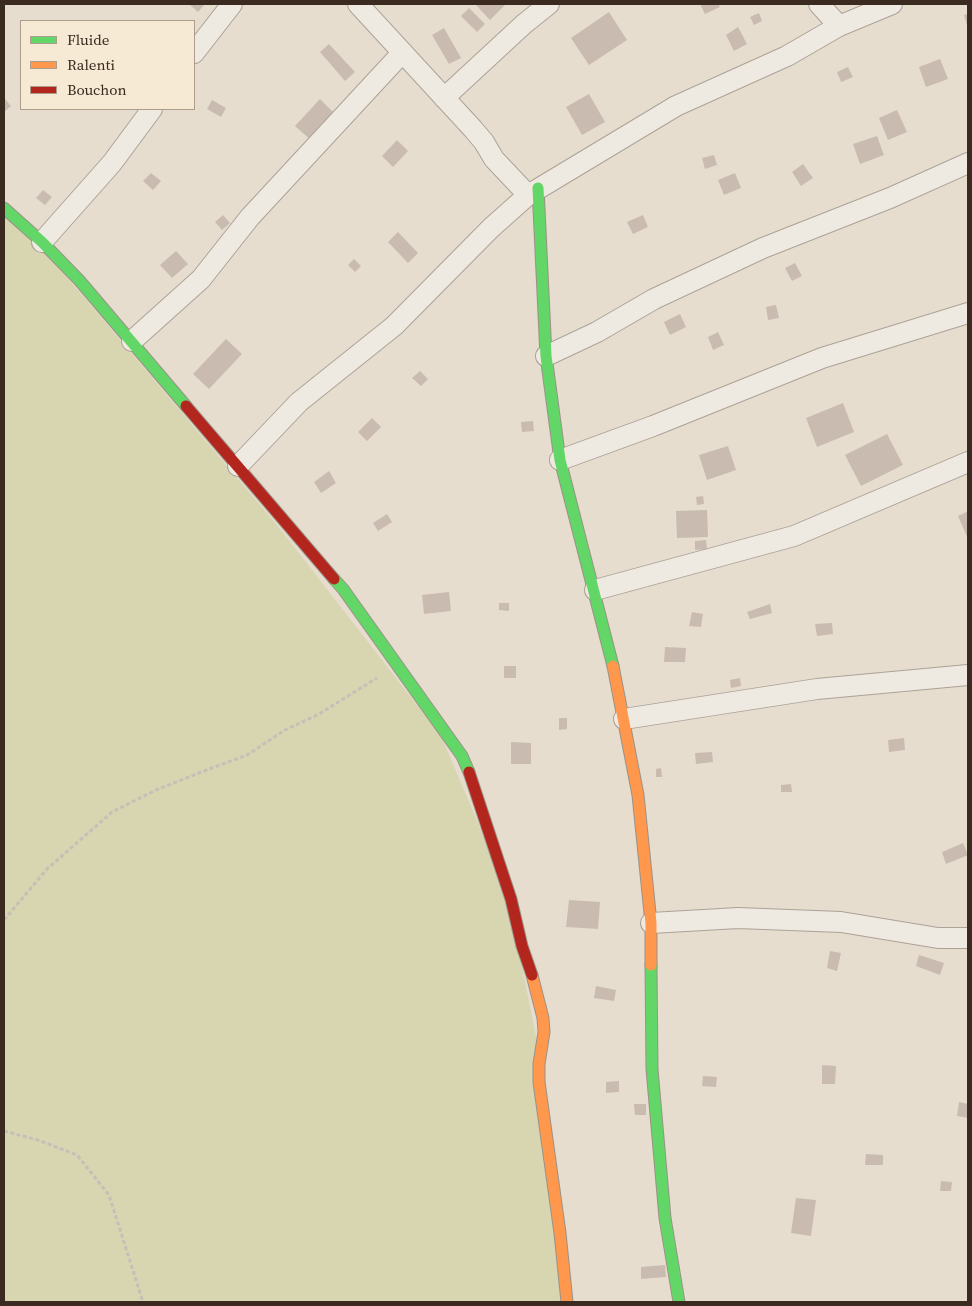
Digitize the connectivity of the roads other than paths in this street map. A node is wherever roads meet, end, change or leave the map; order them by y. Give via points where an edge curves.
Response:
1 (232, 4) edge
2 (358, 4) edge
3 (549, 4) edge
4 (819, 4) edge
5 (892, 4) edge
6 (839, 26) junction
7 (195, 53) edge
8 (402, 53) junction
9 (444, 98) junction
10 (151, 110) edge
11 (968, 163) edge
12 (533, 192) junction
13 (4, 208) edge
14 (42, 242) junction
15 (968, 313) edge
16 (132, 342) junction
17 (546, 356) junction
18 (560, 460) junction
19 (968, 462) edge
20 (238, 466) junction
21 (595, 590) junction
22 (968, 675) edge
23 (624, 719) junction
24 (651, 923) junction
25 (968, 938) edge
26 (567, 1302) edge
27 (680, 1302) edge

1 - 7 street
2 - 8 street
3 - 9 street
4 - 6 street
5 - 6 street
6 - 12 street via 787,56 676,106
8 - 9 street
8 - 16 street via 250,217 201,279
9 - 12 street via 484,142 494,159
10 - 14 street via 112,163
11 - 17 street via 763,248 654,299 597,332
12 - 17 street
12 - 20 street via 491,228 394,326 299,402
13 - 14 street
14 - 16 street
15 - 18 street via 822,358
16 - 20 street
17 - 18 street
18 - 21 street
19 - 21 street via 794,536
20 - 26 street via 343,589 465,763 511,899 540,1000 544,1032 540,1082
21 - 23 street
22 - 23 street via 817,690
23 - 24 street via 638,795
24 - 25 street via 738,918 841,922 938,938
24 - 27 street via 653,1079 665,1218

